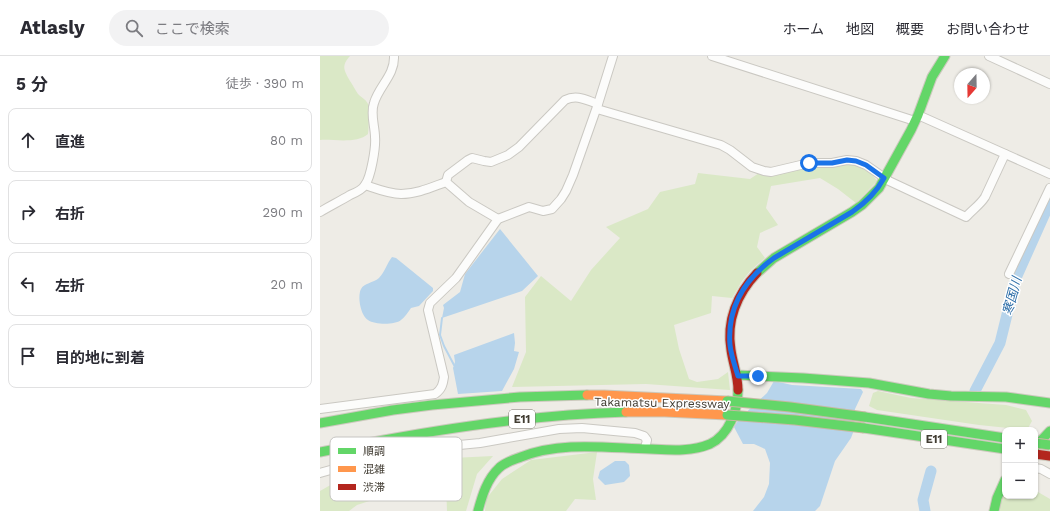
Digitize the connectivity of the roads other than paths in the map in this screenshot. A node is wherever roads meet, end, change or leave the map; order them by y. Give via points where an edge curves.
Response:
1 (394, 56) edge
2 (613, 56) edge
3 (712, 56) edge
4 (945, 56) edge
5 (989, 56) edge
6 (1050, 84) edge
7 (598, 106) junction
8 (917, 118) junction
9 (1005, 154) junction
10 (1050, 174) edge
11 (884, 178) junction
12 (446, 182) junction
13 (365, 185) junction
14 (1050, 188) edge
15 (320, 212) edge
16 (498, 219) junction
17 (1009, 274) dead end
18 (738, 376) junction
19 (1050, 403) edge
20 (320, 410) edge
21 (320, 423) edge
22 (1050, 431) edge
23 (404, 437) edge
24 (1002, 437) edge
25 (1038, 439) edge
26 (1050, 440) edge
27 (1038, 443) edge
28 (462, 445) edge
29 (1038, 445) edge
30 (1050, 445) edge
31 (645, 448) junction
32 (1002, 449) edge
33 (330, 450) edge
34 (320, 452) edge
35 (1038, 454) edge
36 (1049, 456) edge
37 (1038, 469) edge
38 (330, 470) edge
39 (320, 473) edge
40 (1050, 474) edge
41 (1002, 487) edge
42 (478, 511) edge
43 (994, 511) edge

1 - 13 street via 394,66 373,104 375,148
2 - 7 street
3 - 8 street
4 - 8 main road via 932,77
5 - 6 street
7 - 11 street via 721,145 752,167 764,171 771,172 809,163 847,160 866,165
7 - 12 street via 575,97 565,100 508,155 491,162 472,158 448,175
7 - 16 street via 574,175 561,199 552,209 543,211 529,207
8 - 9 street
8 - 11 main road
9 - 10 street
9 - 11 street via 982,202 966,217
11 - 18 main road via 879,188 862,205 774,258 748,281 736,302 731,322 730,346
12 - 13 street via 414,193 401,194
12 - 16 street via 469,202
13 - 15 street
14 - 17 street
16 - 20 street via 456,278 430,303 428,310 444,376 439,391 435,394
18 - 19 main road via 869,383 929,394 1006,397
18 - 31 main road via 737,404 726,431 715,441 689,450
21 - 24 main road, Takamatsu Expressway / E11, bridge via 424,406 520,397 604,395 790,406
22 - 29 main road
23 - 32 main road, Takamatsu Expressway / E11, bridge via 516,420 644,412 795,420
25 - 26 main road
27 - 30 main road, bridge
28 - 31 street via 559,429 582,428 635,433 647,440
31 - 42 main road via 569,446 527,453 498,469 486,486
33 - 34 main road, Takamatsu Expressway / E11, bridge
35 - 36 main road
37 - 40 street
38 - 39 street
41 - 43 main road

